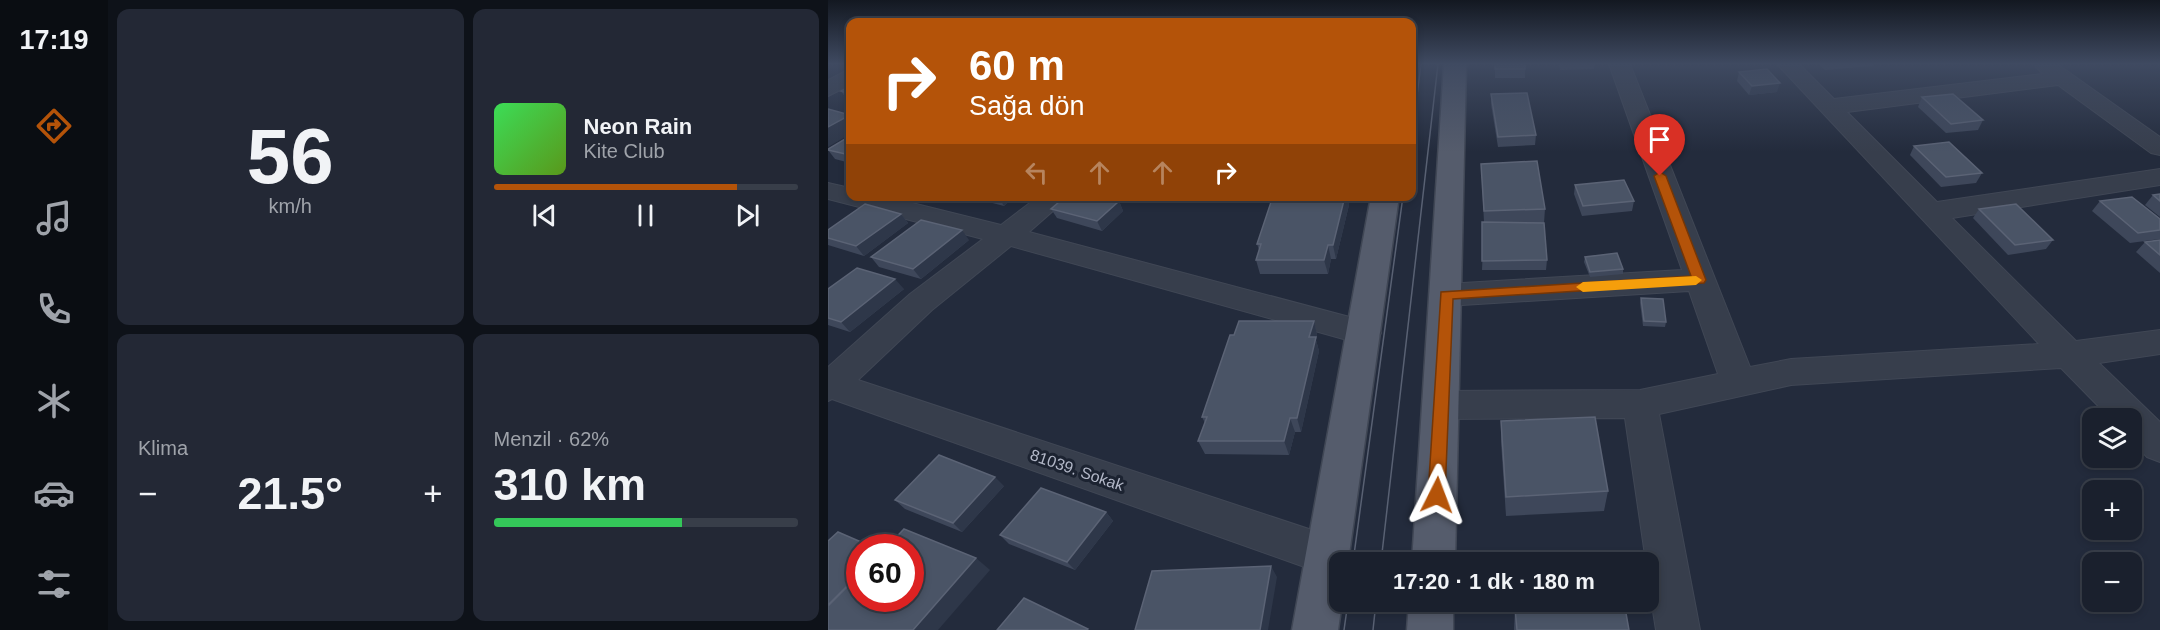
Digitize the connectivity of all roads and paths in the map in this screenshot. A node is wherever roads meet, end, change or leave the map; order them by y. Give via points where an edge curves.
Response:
1 (1454, 93) edge
2 (1630, 93) edge
3 (1816, 93) edge
4 (1934, 93) edge
5 (2089, 93) edge
6 (1829, 107) junction
7 (2148, 129) edge
8 (2160, 148) edge
9 (2160, 177) edge
10 (828, 191) edge
11 (846, 196) edge
12 (868, 201) edge
13 (1051, 201) edge
14 (1384, 201) edge
15 (1932, 212) junction
16 (1007, 236) junction
17 (1700, 280) junction
18 (1446, 295) junction
19 (1365, 333) junction
20 (2160, 342) edge
21 (2069, 355) junction
22 (1739, 384) junction
23 (829, 385) edge
24 (1640, 404) junction
25 (1441, 405) junction
26 (2160, 446) edge
27 (1434, 552) edge
28 (1327, 555) junction
29 (1431, 612) edge
30 (1315, 630) edge
31 (1430, 630) edge
32 (1678, 630) edge

1 - 18 main road
2 - 17 street
3 - 6 street
4 - 6 street
5 - 7 street
6 - 15 street
7 - 8 street
9 - 15 street
10 - 11 street
12 - 16 street
13 - 16 street
14 - 19 main road
15 - 21 street
16 - 19 street
16 - 23 street via 921,302
17 - 18 street
17 - 22 street
18 - 25 main road
19 - 28 main road
20 - 21 street
21 - 22 street via 1791,372
21 - 26 street
22 - 24 street
23 - 28 street, 81039. Sokak
24 - 25 street
24 - 32 street
25 - 27 main road
28 - 30 main road
29 - 31 main road

